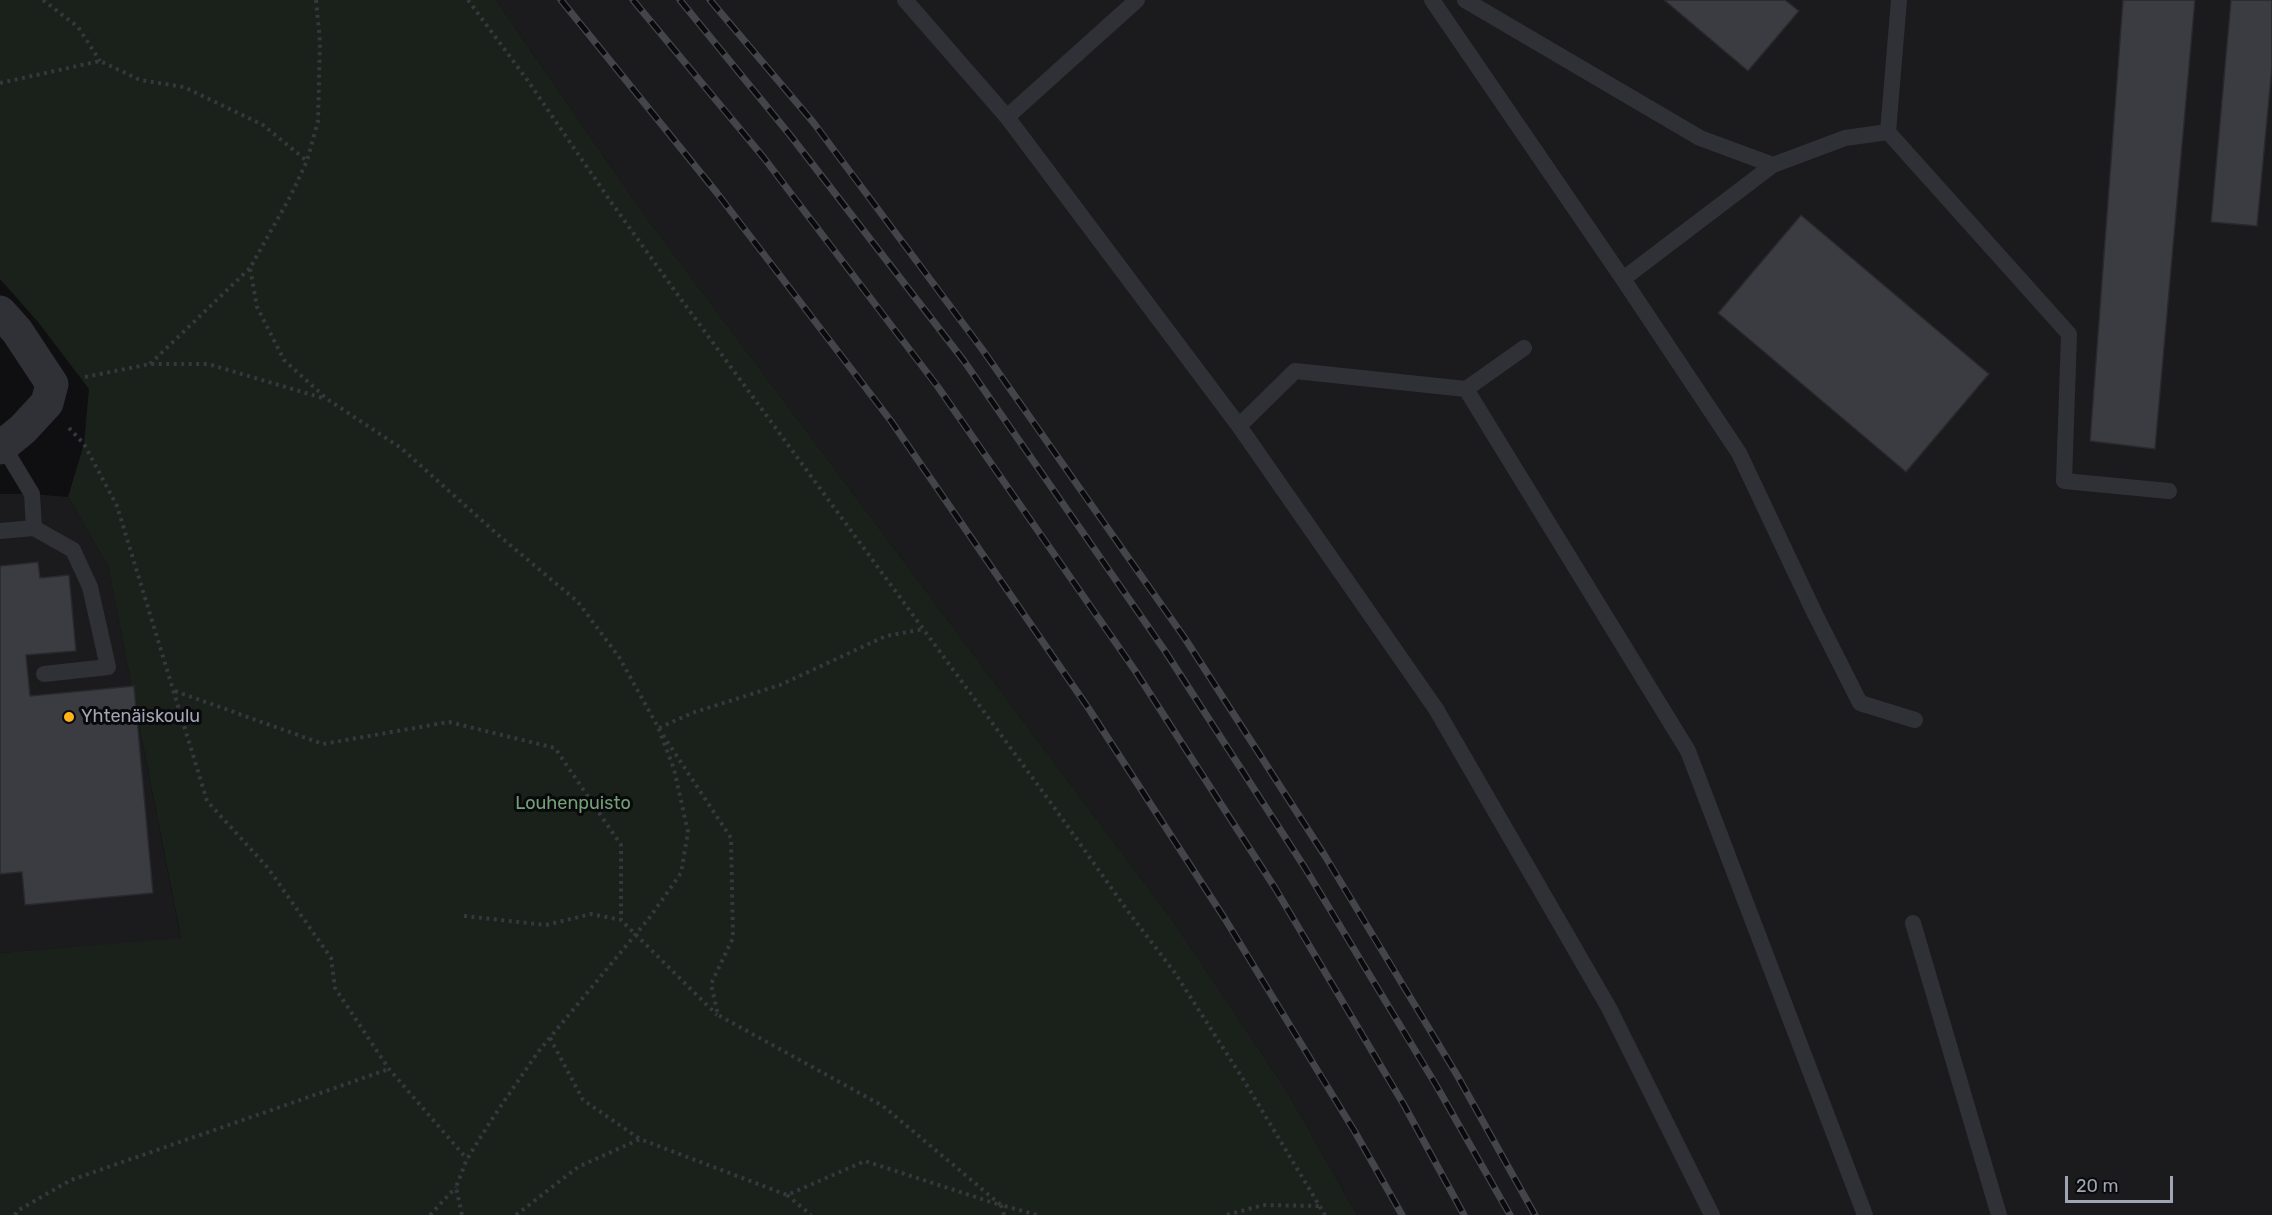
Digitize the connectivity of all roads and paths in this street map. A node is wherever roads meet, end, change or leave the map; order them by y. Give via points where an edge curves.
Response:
1 (43, 0) edge
2 (316, 0) edge
3 (468, 0) edge
4 (905, 0) edge
5 (1137, 0) edge
6 (1432, 0) edge
7 (1466, 0) edge
8 (1899, 0) edge
9 (100, 62) junction
10 (0, 83) edge
11 (1007, 117) junction
12 (1888, 132) junction
13 (307, 161) junction
14 (1773, 165) junction
15 (250, 268) junction
16 (1623, 279) junction
17 (0, 312) edge
18 (1524, 348) dead end
19 (150, 364) junction
20 (1466, 389) junction
21 (49, 393) junction
22 (327, 399) junction
23 (1239, 426) junction
24 (9, 441) edge
25 (2169, 491) dead end
26 (34, 528) junction
27 (0, 531) edge
28 (924, 629) junction
29 (44, 674) dead end
30 (174, 691) junction
31 (1915, 720) dead end
32 (658, 727) junction
33 (464, 916) dead end
34 (621, 920) junction
35 (1913, 923) dead end
36 (637, 933) junction
37 (718, 1015) junction
38 (550, 1038) junction
39 (389, 1070) junction
40 (640, 1139) junction
41 (467, 1159) junction
42 (456, 1186) junction
43 (787, 1195) junction
44 (1001, 1205) junction
45 (1320, 1206) junction
46 (15, 1215) edge
47 (430, 1215) edge
48 (462, 1215) edge
49 (516, 1215) edge
50 (811, 1215) edge
51 (1004, 1215) edge
52 (1037, 1215) edge
53 (1227, 1215) edge
54 (1325, 1215) edge
55 (1712, 1215) edge
56 (1865, 1215) edge
57 (1999, 1215) edge

1 - 9 path via 78,27
2 - 13 path via 320,42 318,121
3 - 28 path via 675,291
4 - 11 lane
5 - 11 lane
6 - 16 lane
7 - 14 lane via 1700,138
8 - 12 lane
9 - 10 path
9 - 13 path via 140,80 184,87 263,125
11 - 23 lane
12 - 14 lane via 1845,138
12 - 25 lane via 2069,334 2064,481
13 - 15 path
14 - 16 lane
15 - 19 path
15 - 22 path via 257,307 284,360
16 - 31 lane via 1739,453 1860,703
17 - 21 street via 17,331
18 - 20 lane
19 - 21 path
19 - 22 path via 208,364
20 - 23 lane via 1295,371
20 - 56 lane via 1688,751
21 - 24 street
21 - 30 path via 84,444 117,506
22 - 32 path via 401,448 578,602 619,657
23 - 55 lane via 1436,709 1609,1008
24 - 26 lane via 32,494
26 - 27 lane
26 - 29 lane via 73,550 90,587 108,667
28 - 32 path via 886,636 780,685
28 - 45 path via 1175,973
30 - 34 path via 324,744 449,722 555,748 621,845
30 - 39 path via 207,801 268,868 331,958 335,988
32 - 36 path via 674,769 688,832 681,873
32 - 37 path via 731,838 733,938 711,984
33 - 34 path via 546,925 591,914
34 - 36 path
35 - 57 lane
36 - 37 path
36 - 38 path
37 - 44 path via 883,1106
38 - 40 path via 584,1100
38 - 41 path
39 - 41 path
39 - 46 path via 71,1180
40 - 43 path
40 - 49 path via 578,1167
41 - 42 path
42 - 47 path
42 - 48 path
43 - 44 path via 866,1161
43 - 50 path
44 - 51 path
44 - 52 path
45 - 53 path via 1263,1205
45 - 54 path

